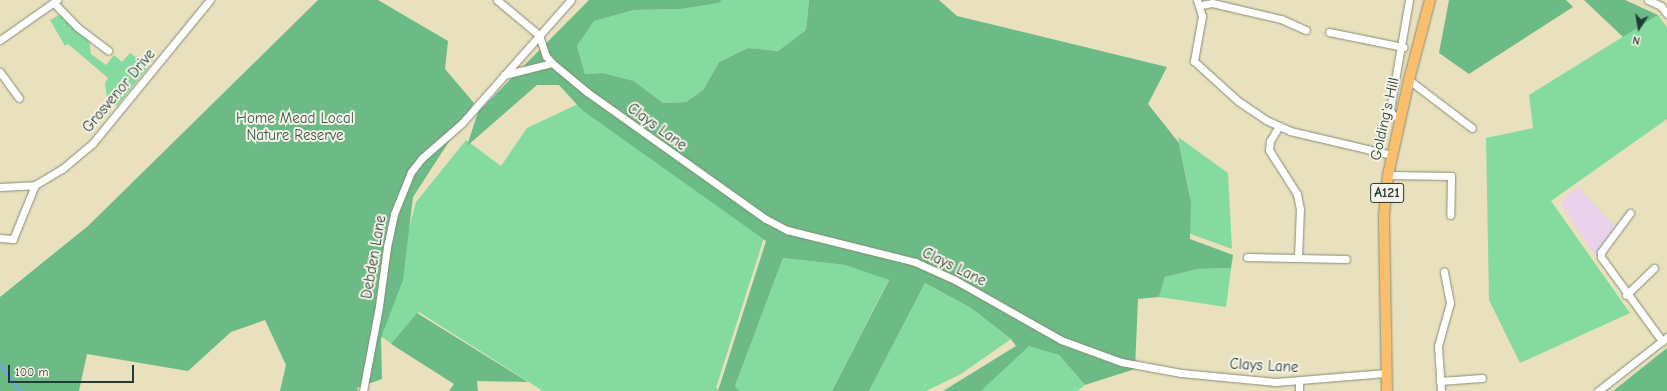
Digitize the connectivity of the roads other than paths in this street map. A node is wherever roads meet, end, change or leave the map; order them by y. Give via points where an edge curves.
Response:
1 (210, 0) edge
2 (497, 0) edge
3 (571, 0) edge
4 (1409, 0) edge
5 (1430, 0) edge
6 (1648, 0) edge
7 (55, 1) edge
8 (1199, 2) edge
9 (1667, 14) edge
10 (1306, 30) dead end
11 (1329, 32) dead end
12 (539, 35) junction
13 (0, 40) edge
14 (1403, 48) junction
15 (108, 50) dead end
16 (552, 63) junction
17 (0, 72) edge
18 (504, 75) junction
19 (1409, 80) junction
20 (18, 98) dead end
21 (1400, 120) junction
22 (1279, 126) junction
23 (1472, 128) dead end
24 (1392, 155) junction
25 (1388, 175) junction
26 (35, 184) junction
27 (0, 187) edge
28 (1630, 213) dead end
29 (1450, 215) dead end
30 (0, 238) edge
31 (1247, 257) dead end
32 (1298, 257) junction
33 (1346, 259) dead end
34 (1654, 268) dead end
35 (1444, 272) dead end
36 (1626, 295) junction
37 (1664, 339) edge
38 (1386, 373) junction
39 (1482, 378) dead end
40 (1440, 381) junction
41 (1300, 382) junction
42 (363, 391) edge
43 (1299, 391) edge
44 (1387, 391) edge
45 (1441, 391) edge
46 (1598, 391) edge

1 - 26 street, Grosvenor Drive via 92,144 62,169
2 - 12 street
3 - 12 street, Debden Lane
4 - 14 street
5 - 19 main road, Golding's Hill / A121
6 - 9 street via 1661,6
7 - 13 street
7 - 15 street via 77,27
8 - 10 street via 1281,19
8 - 22 street via 1202,16 1194,61 1238,101
11 - 14 street
12 - 16 street, Clays Lane via 546,56
12 - 18 street, Debden Lane
14 - 21 street via 1390,109
16 - 18 street
16 - 41 street, Clays Lane via 587,92 706,178 766,219 787,230 916,262 955,280 1061,340 1121,362 1180,373
17 - 20 street
18 - 42 street, Debden Lane via 462,123 422,158 404,187 386,247 379,306
19 - 21 main road, Golding's Hill / A121
19 - 23 street
21 - 24 main road, Golding's Hill / A121
22 - 24 street
22 - 32 street via 1270,141 1269,150 1297,194 1300,209
24 - 25 main road, Golding's Hill / A121
25 - 29 street via 1451,176
25 - 38 main road, Golding's Hill / A121 via 1384,215
26 - 27 street, Grosvenor Drive
26 - 30 street via 13,239
28 - 36 street via 1601,252 1601,257
31 - 32 street
32 - 33 street
34 - 36 street
35 - 40 street via 1450,303 1438,346
36 - 37 street
37 - 46 street
38 - 41 street, Clays Lane
38 - 44 main road, Golding's Hill / A121
39 - 40 street
40 - 45 street
41 - 43 street

